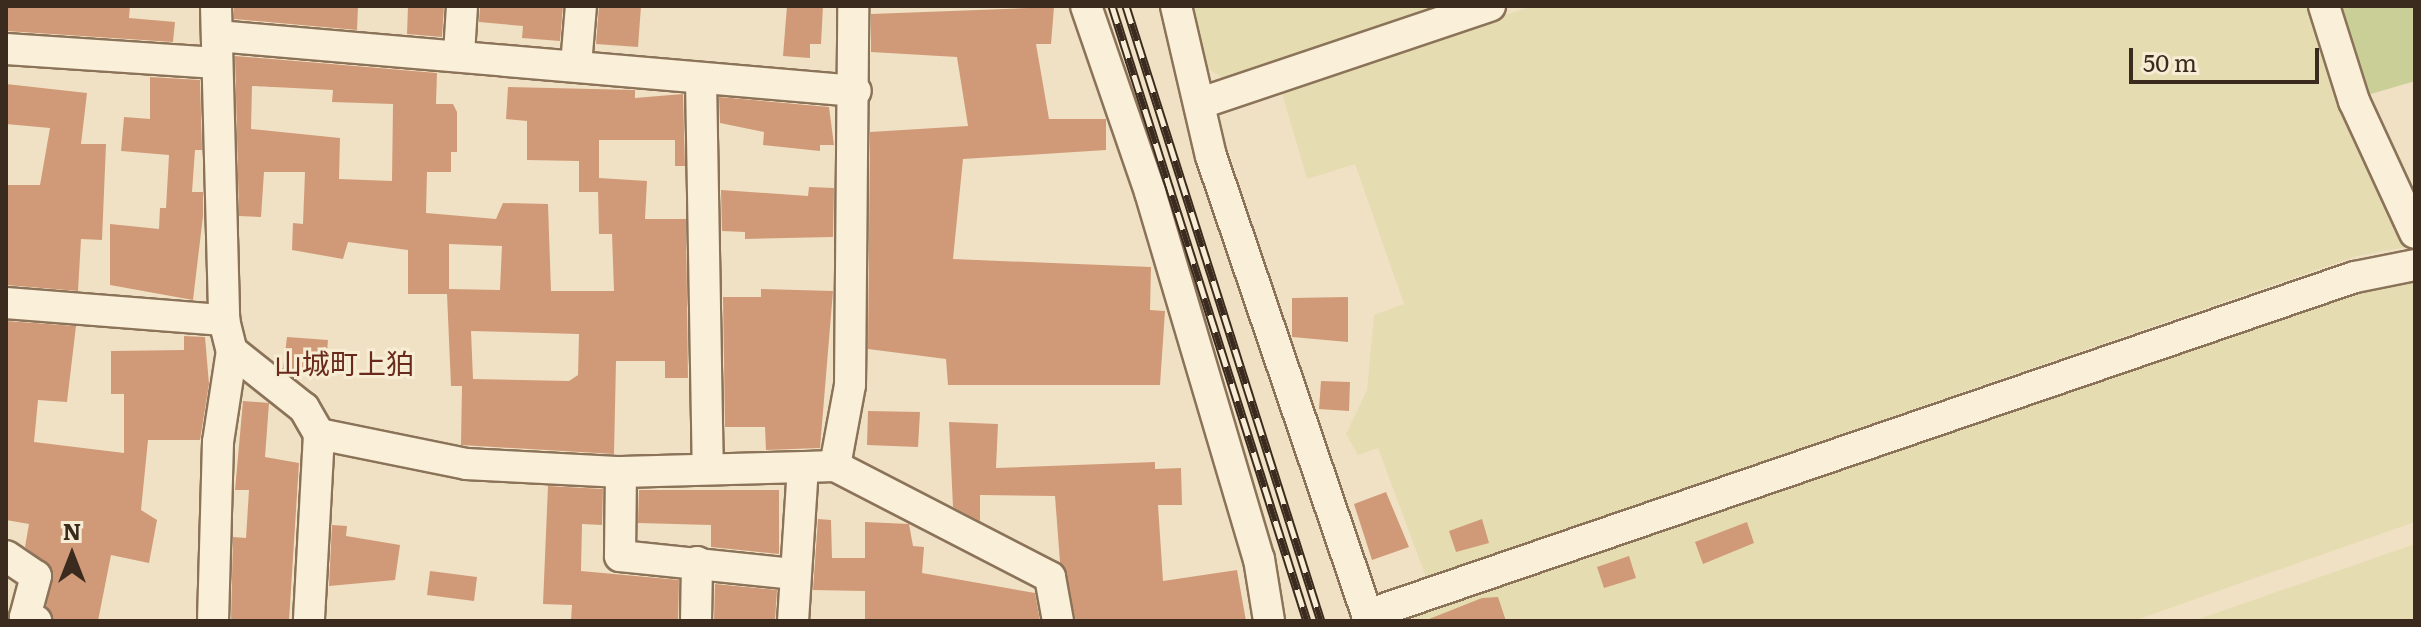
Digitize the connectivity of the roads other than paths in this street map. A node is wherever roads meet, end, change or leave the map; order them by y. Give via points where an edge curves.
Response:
1 (462, 6) edge
2 (581, 6) edge
3 (853, 6) edge
4 (1086, 6) edge
5 (1176, 6) edge
6 (1490, 6) edge
7 (2324, 6) edge
8 (217, 35) edge
9 (6, 49) edge
10 (459, 54) junction
11 (576, 65) junction
12 (701, 79) junction
13 (856, 91) junction
14 (1201, 103) junction
15 (2415, 233) edge
16 (2415, 265) edge
17 (6, 303) edge
18 (224, 320) junction
19 (232, 351) junction
20 (319, 434) junction
21 (835, 466) junction
22 (803, 467) junction
23 (708, 469) junction
24 (621, 472) junction
25 (6, 556) edge
26 (697, 562) junction
27 (795, 574) junction
28 (1368, 618) edge
29 (36, 621) edge
30 (213, 621) edge
31 (309, 621) edge
32 (696, 621) edge
33 (793, 621) edge
34 (1058, 621) edge
35 (1269, 621) edge

1 - 10 street
2 - 11 street
3 - 13 street
4 - 35 street via 1150,192 1259,559
5 - 14 street
6 - 14 street
7 - 15 street via 2354,101
8 - 9 street
8 - 10 street
8 - 18 street
10 - 11 street
11 - 12 street
12 - 13 street
12 - 23 street
13 - 21 street via 850,385
14 - 28 street via 1261,313
16 - 28 street via 2355,277
17 - 18 street
18 - 19 street
19 - 20 street via 304,408
19 - 30 street via 218,442
20 - 24 street via 466,464
20 - 31 street
21 - 22 street
21 - 34 street via 1050,577
22 - 23 street
22 - 27 street
23 - 24 street
24 - 26 street via 620,556
25 - 29 street via 36,576 25,617
26 - 27 street
26 - 32 street
27 - 33 street

